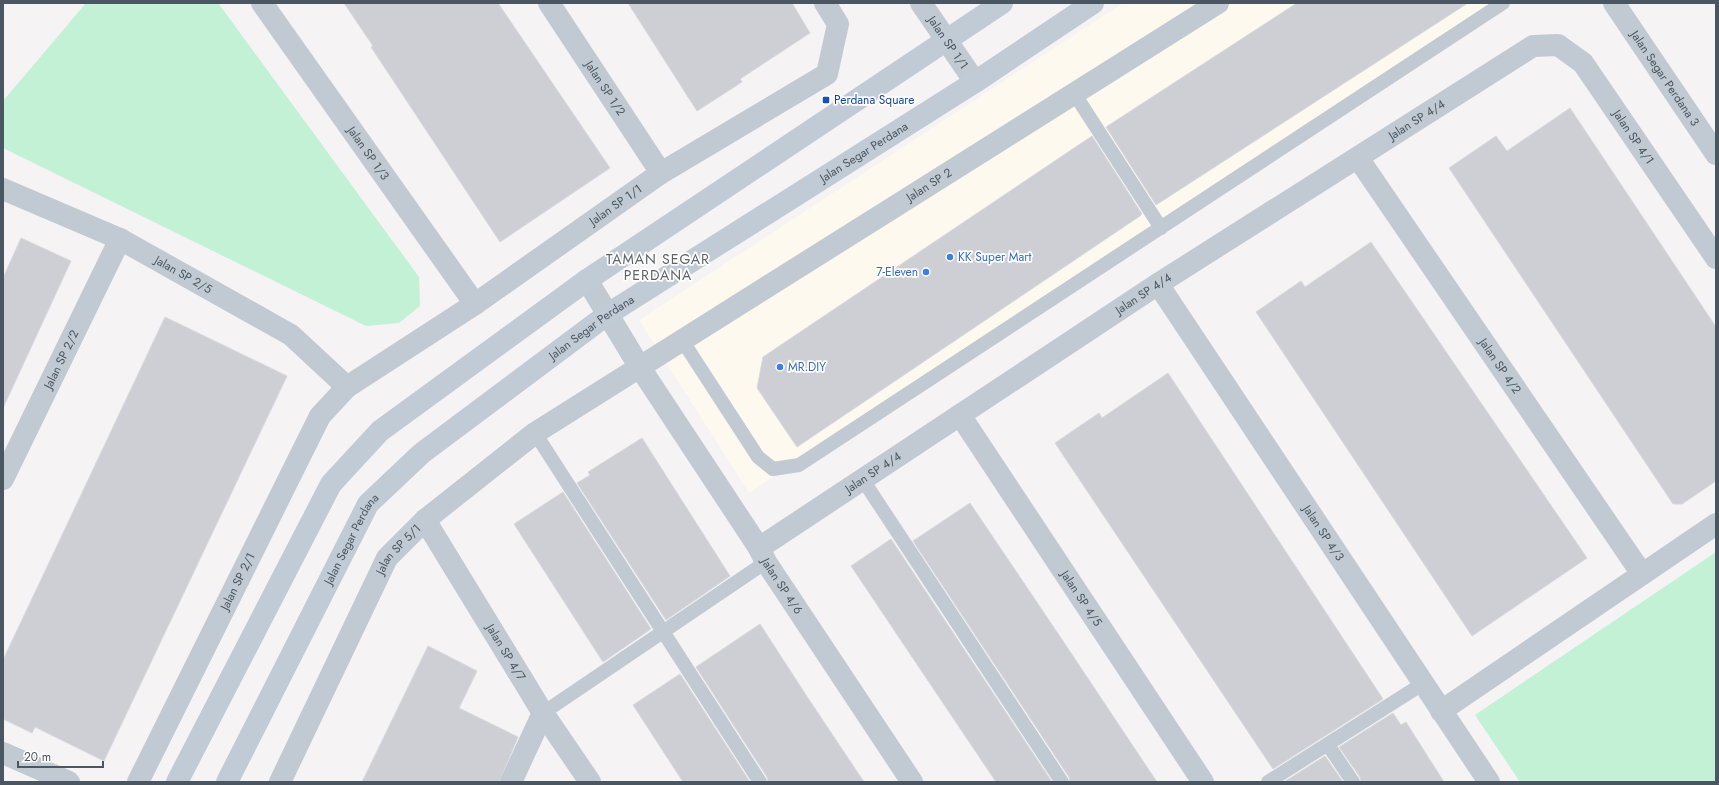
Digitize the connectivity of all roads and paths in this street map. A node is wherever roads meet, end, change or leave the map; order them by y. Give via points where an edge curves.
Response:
1 (262, 3) edge
2 (549, 3) edge
3 (825, 3) edge
4 (921, 3) edge
5 (1002, 3) edge
6 (1093, 3) edge
7 (1218, 3) edge
8 (1503, 3) edge
9 (1614, 3) edge
10 (945, 40) junction
11 (1533, 46) joint
12 (975, 82) junction
13 (1074, 93) junction
14 (1716, 154) edge
15 (1358, 158) junction
16 (661, 173) junction
17 (3, 189) edge
18 (1161, 228) junction
19 (120, 239) junction
20 (1716, 258) edge
21 (587, 280) junction
22 (1158, 284) junction
23 (475, 304) junction
24 (608, 314) junction
25 (682, 340) junction
26 (639, 366) junction
27 (347, 387) junction
28 (603, 389) joint
29 (960, 415) junction
30 (535, 433) junction
31 (3, 479) edge
32 (862, 480) junction
33 (425, 520) junction
34 (1716, 524) edge
35 (762, 555) junction
36 (1642, 574) junction
37 (662, 633) junction
38 (1424, 683) junction
39 (1441, 711) junction
40 (543, 713) junction
41 (1328, 744) junction
42 (3, 753) edge
43 (69, 782) edge
44 (138, 782) edge
45 (177, 782) edge
46 (227, 782) edge
47 (280, 782) edge
48 (511, 782) edge
49 (590, 782) edge
50 (760, 782) edge
51 (912, 782) edge
52 (1062, 782) edge
53 (1203, 782) edge
54 (1268, 782) edge
55 (1353, 782) edge
56 (1489, 782) edge

1 - 23 street, Jalan SP 1/3
2 - 16 street, Jalan SP 1/2
3 - 16 street, Jalan SP 1/1 via 838,24 827,74
4 - 10 street, Jalan SP 1/1
5 - 10 street
6 - 12 street, Jalan Segar Perdana
7 - 13 street, Jalan SP 2
8 - 18 lane
9 - 14 street, Jalan Segar Perdana 3
10 - 12 street, Jalan SP 1/1
10 - 21 street
11 - 15 street, Jalan SP 4/4
11 - 20 street, Jalan SP 4/1 via 1558,45 1583,63
12 - 24 street, Jalan Segar Perdana
13 - 18 lane
13 - 25 street, Jalan SP 2
15 - 22 street, Jalan SP 4/4
15 - 36 street, Jalan SP 4/2
16 - 23 street, Jalan SP 1/1
17 - 19 street, Jalan SP 2/5
18 - 25 lane via 799,466 773,469 758,457
19 - 27 street, Jalan SP 2/5 via 291,335
19 - 31 street, Jalan SP 2/2
21 - 24 street, Jalan SP 4/6
21 - 45 street via 380,431 331,484
22 - 29 street, Jalan SP 4/4
22 - 38 street, Jalan SP 4/3
23 - 27 street, Jalan SP 1/1
24 - 26 street, Jalan SP 4/6
24 - 46 street, Jalan Segar Perdana via 422,453 368,504
25 - 26 street, Jalan SP 2
26 - 28 street, Jalan SP 2
26 - 35 street, Jalan SP 4/6
27 - 44 street, Jalan SP 2/1 via 320,416
28 - 30 street, Jalan SP 5/1
29 - 32 street, Jalan SP 4/4
29 - 53 street, Jalan SP 4/5
30 - 33 street, Jalan SP 5/1
30 - 37 lane
32 - 35 street, Jalan SP 4/4
32 - 52 lane
33 - 40 street, Jalan SP 4/7
33 - 47 street, Jalan SP 5/1 via 387,558
34 - 36 street
35 - 37 lane
35 - 51 street, Jalan SP 4/6
36 - 39 street
37 - 40 lane
37 - 50 lane
38 - 39 street, Jalan SP 4/3
38 - 41 lane
39 - 56 street, Jalan SP 4/3
40 - 48 street
40 - 49 street, Jalan SP 4/7
41 - 54 lane
41 - 55 lane
42 - 43 street

